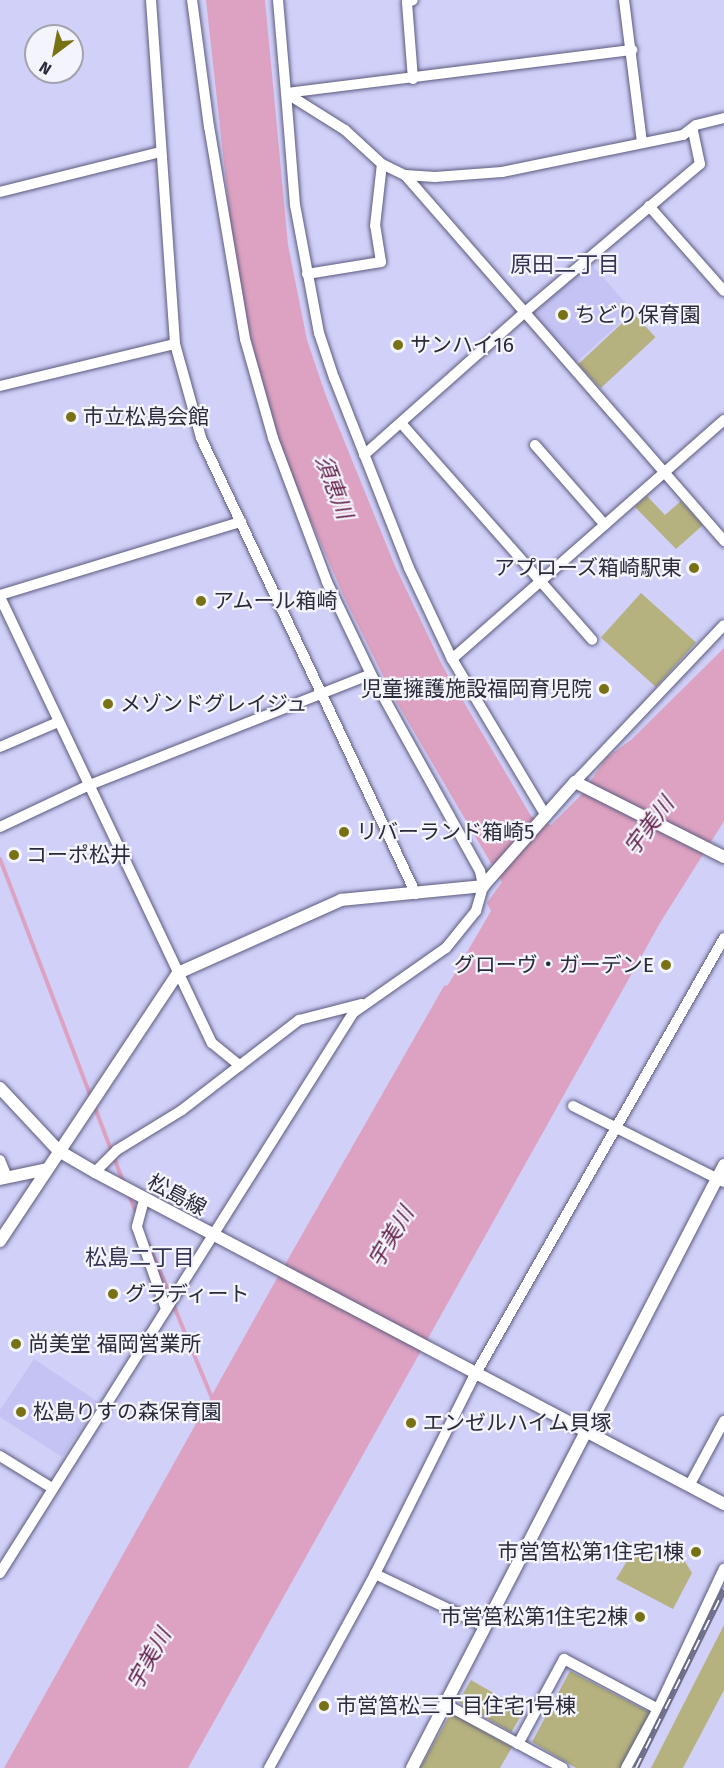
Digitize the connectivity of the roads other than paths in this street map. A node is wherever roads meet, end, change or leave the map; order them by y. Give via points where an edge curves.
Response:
1 (151, 0) edge
2 (192, 0) edge
3 (278, 0) edge
4 (413, 0) edge
5 (624, 0) edge
6 (632, 50) junction
7 (413, 80) junction
8 (286, 93) junction
9 (724, 118) edge
10 (693, 130) junction
11 (642, 142) junction
12 (162, 152) junction
13 (382, 164) junction
14 (405, 175) junction
15 (0, 192) edge
16 (650, 206) junction
17 (307, 274) junction
18 (724, 291) edge
19 (525, 312) junction
20 (175, 344) junction
21 (0, 386) edge
22 (724, 420) edge
23 (401, 423) junction
24 (535, 445) dead end
25 (364, 455) junction
26 (665, 473) junction
27 (241, 522) junction
28 (605, 525) junction
29 (724, 541) edge
30 (540, 582) junction
31 (0, 596) edge
32 (724, 625) edge
33 (592, 640) dead end
34 (452, 659) junction
35 (371, 674) junction
36 (322, 696) junction
37 (58, 722) junction
38 (0, 747) edge
39 (580, 784) junction
40 (87, 786) junction
41 (543, 819) junction
42 (0, 827) edge
43 (719, 852) edge
44 (483, 886) junction
45 (416, 894) junction
46 (724, 938) edge
47 (178, 973) junction
48 (370, 1001) junction
49 (240, 1066) junction
50 (0, 1088) edge
51 (573, 1106) dead end
52 (617, 1128) junction
53 (58, 1151) junction
54 (0, 1160) edge
55 (724, 1165) edge
56 (47, 1169) junction
57 (95, 1173) junction
58 (3, 1178) edge
59 (720, 1181) edge
60 (144, 1200) junction
61 (212, 1236) junction
62 (0, 1241) edge
63 (166, 1309) junction
64 (478, 1373) junction
65 (724, 1421) edge
66 (587, 1430) junction
67 (0, 1456) edge
68 (689, 1486) junction
69 (52, 1488) junction
70 (724, 1504) edge
71 (724, 1569) edge
72 (0, 1573) edge
73 (375, 1574) junction
74 (484, 1626) junction
75 (445, 1704) junction
76 (658, 1708) junction
77 (518, 1744) junction
78 (269, 1768) edge
79 (412, 1768) edge
80 (563, 1768) edge
81 (626, 1768) edge

1 - 12 street
2 - 35 street via 245,339 273,438 327,582
3 - 8 street
4 - 7 street via 407,2
5 - 6 street via 622,12
6 - 7 street
6 - 11 street
7 - 8 street
8 - 13 street via 345,130
8 - 17 street via 295,205
9 - 10 street via 696,125
10 - 11 street
10 - 16 street via 700,164
11 - 14 street via 502,172
12 - 15 street
12 - 20 street
13 - 14 street
13 - 17 street via 375,226 381,262
14 - 19 street
16 - 18 street
16 - 19 street
17 - 25 street via 319,333
19 - 23 street
19 - 26 street
20 - 21 street
20 - 27 street via 201,438
22 - 26 street
23 - 25 street
23 - 30 street
24 - 28 street
25 - 34 street via 409,568
26 - 28 street
26 - 29 street
27 - 31 street
27 - 36 street
28 - 30 street
30 - 33 street
30 - 34 street
31 - 37 street
32 - 39 street
34 - 41 street
35 - 36 street
35 - 44 street via 480,871
36 - 40 street
36 - 45 street
37 - 38 street
37 - 40 street
39 - 41 street
39 - 43 street
40 - 42 street
40 - 47 street
41 - 44 street
44 - 45 street
44 - 48 street via 476,911 446,948
45 - 47 street via 341,900
46 - 52 street
47 - 49 street via 212,1043
47 - 53 street
48 - 49 street via 299,1020
48 - 61 street via 353,1013
49 - 57 street via 182,1110 117,1150
50 - 53 street, 松島線
51 - 52 street
52 - 59 street
52 - 64 street
53 - 56 street
53 - 57 street, 松島線
54 - 58 street
55 - 59 street
56 - 58 street
56 - 62 street
57 - 60 street, 松島線
59 - 66 street
60 - 61 street, 松島線
60 - 63 street via 137,1227
61 - 63 street
61 - 64 street, 松島線
63 - 69 street
64 - 66 street, 松島線
64 - 73 street
65 - 68 street
66 - 68 street, 松島線
66 - 74 street
67 - 69 street
68 - 70 street, 松島線
69 - 72 street
71 - 76 street
73 - 74 street
73 - 78 street
74 - 75 street
75 - 77 street
75 - 79 street
76 - 77 street via 564,1659
76 - 81 street
77 - 80 street

